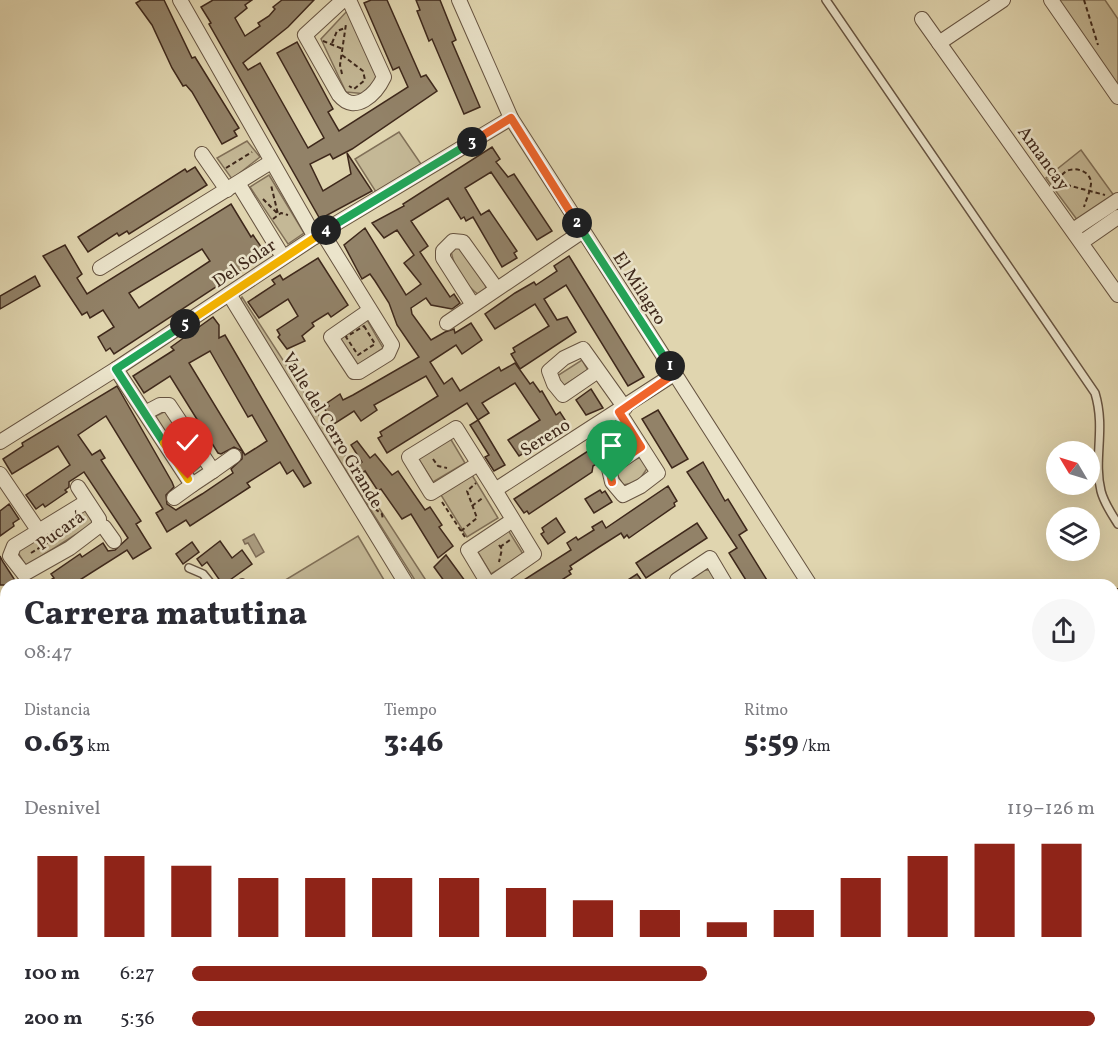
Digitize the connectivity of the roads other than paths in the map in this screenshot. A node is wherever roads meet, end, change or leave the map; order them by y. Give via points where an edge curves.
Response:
1 (181, 0) edge
2 (344, 0) edge
3 (349, 0) edge
4 (459, 0) edge
5 (826, 0) edge
6 (1003, 0) edge
7 (1051, 0) edge
8 (922, 20) dead end
9 (939, 43) junction
10 (1118, 97) edge
11 (511, 118) junction
12 (202, 154) dead end
13 (268, 164) junction
14 (237, 184) junction
15 (1113, 198) edge
16 (1118, 217) edge
17 (1075, 228) junction
18 (583, 231) junction
19 (318, 235) junction
20 (1082, 242) junction
21 (283, 257) junction
22 (100, 268) dead end
23 (496, 288) junction
24 (230, 294) junction
25 (1118, 295) edge
26 (473, 305) junction
27 (370, 310) junction
28 (447, 323) dead end
29 (116, 369) junction
30 (598, 371) dead end
31 (674, 374) junction
32 (622, 410) junction
33 (145, 413) junction
34 (0, 442) edge
35 (641, 447) dead end
36 (234, 456) dead end
37 (482, 470) junction
38 (213, 471) junction
39 (0, 474) edge
40 (192, 485) junction
41 (78, 487) dead end
42 (495, 490) junction
43 (174, 498) dead end
44 (94, 514) junction
45 (513, 520) junction
46 (1118, 524) edge
47 (38, 530) junction
48 (114, 542) dead end
49 (189, 568) dead end
50 (207, 579) edge
51 (402, 579) edge
52 (485, 579) edge
53 (498, 579) edge
54 (678, 579) edge
55 (722, 579) edge
56 (806, 579) edge

1 - 13 street via 262,145
2 - 3 street via 305,35 344,102 352,104 366,100 384,77
4 - 11 street, El Milagro
5 - 46 lane via 1095,393 1101,413 1100,489
6 - 9 street
7 - 10 street
8 - 9 street, Amancay
9 - 17 street, Amancay
11 - 18 street, El Milagro
11 - 19 street, Del Solar
12 - 14 street via 216,175
13 - 14 street
13 - 19 street
14 - 21 street
14 - 22 street
15 - 17 street
16 - 20 street
17 - 20 street, Amancay
18 - 23 street
18 - 31 street, El Milagro
19 - 21 street, Del Solar
19 - 27 street
20 - 25 street, Amancay
21 - 24 street, Del Solar
23 - 26 street
23 - 26 street via 462,242 453,241 441,255
24 - 29 street, Del Solar
24 - 51 street, Valle del Cerro Grande
26 - 28 street
27 - 27 street via 325,338 354,372 388,354 392,345
29 - 33 street
29 - 34 street, Del Solar
30 - 32 street
31 - 32 street, Sereno
31 - 56 street, El Milagro
32 - 35 street
32 - 42 street, Sereno
33 - 38 street via 169,405
33 - 40 street
36 - 38 street
37 - 37 street via 456,428 409,457 431,493
37 - 42 street
38 - 40 street
39 - 47 street, Pucará
40 - 43 street
41 - 44 street
42 - 45 street
44 - 47 street, Pucará via 53,520
44 - 47 street, Pucará via 70,548 24,574 10,551
44 - 48 street
45 - 52 street via 468,550
45 - 53 street via 534,554
49 - 50 lane
54 - 55 street via 710,558

